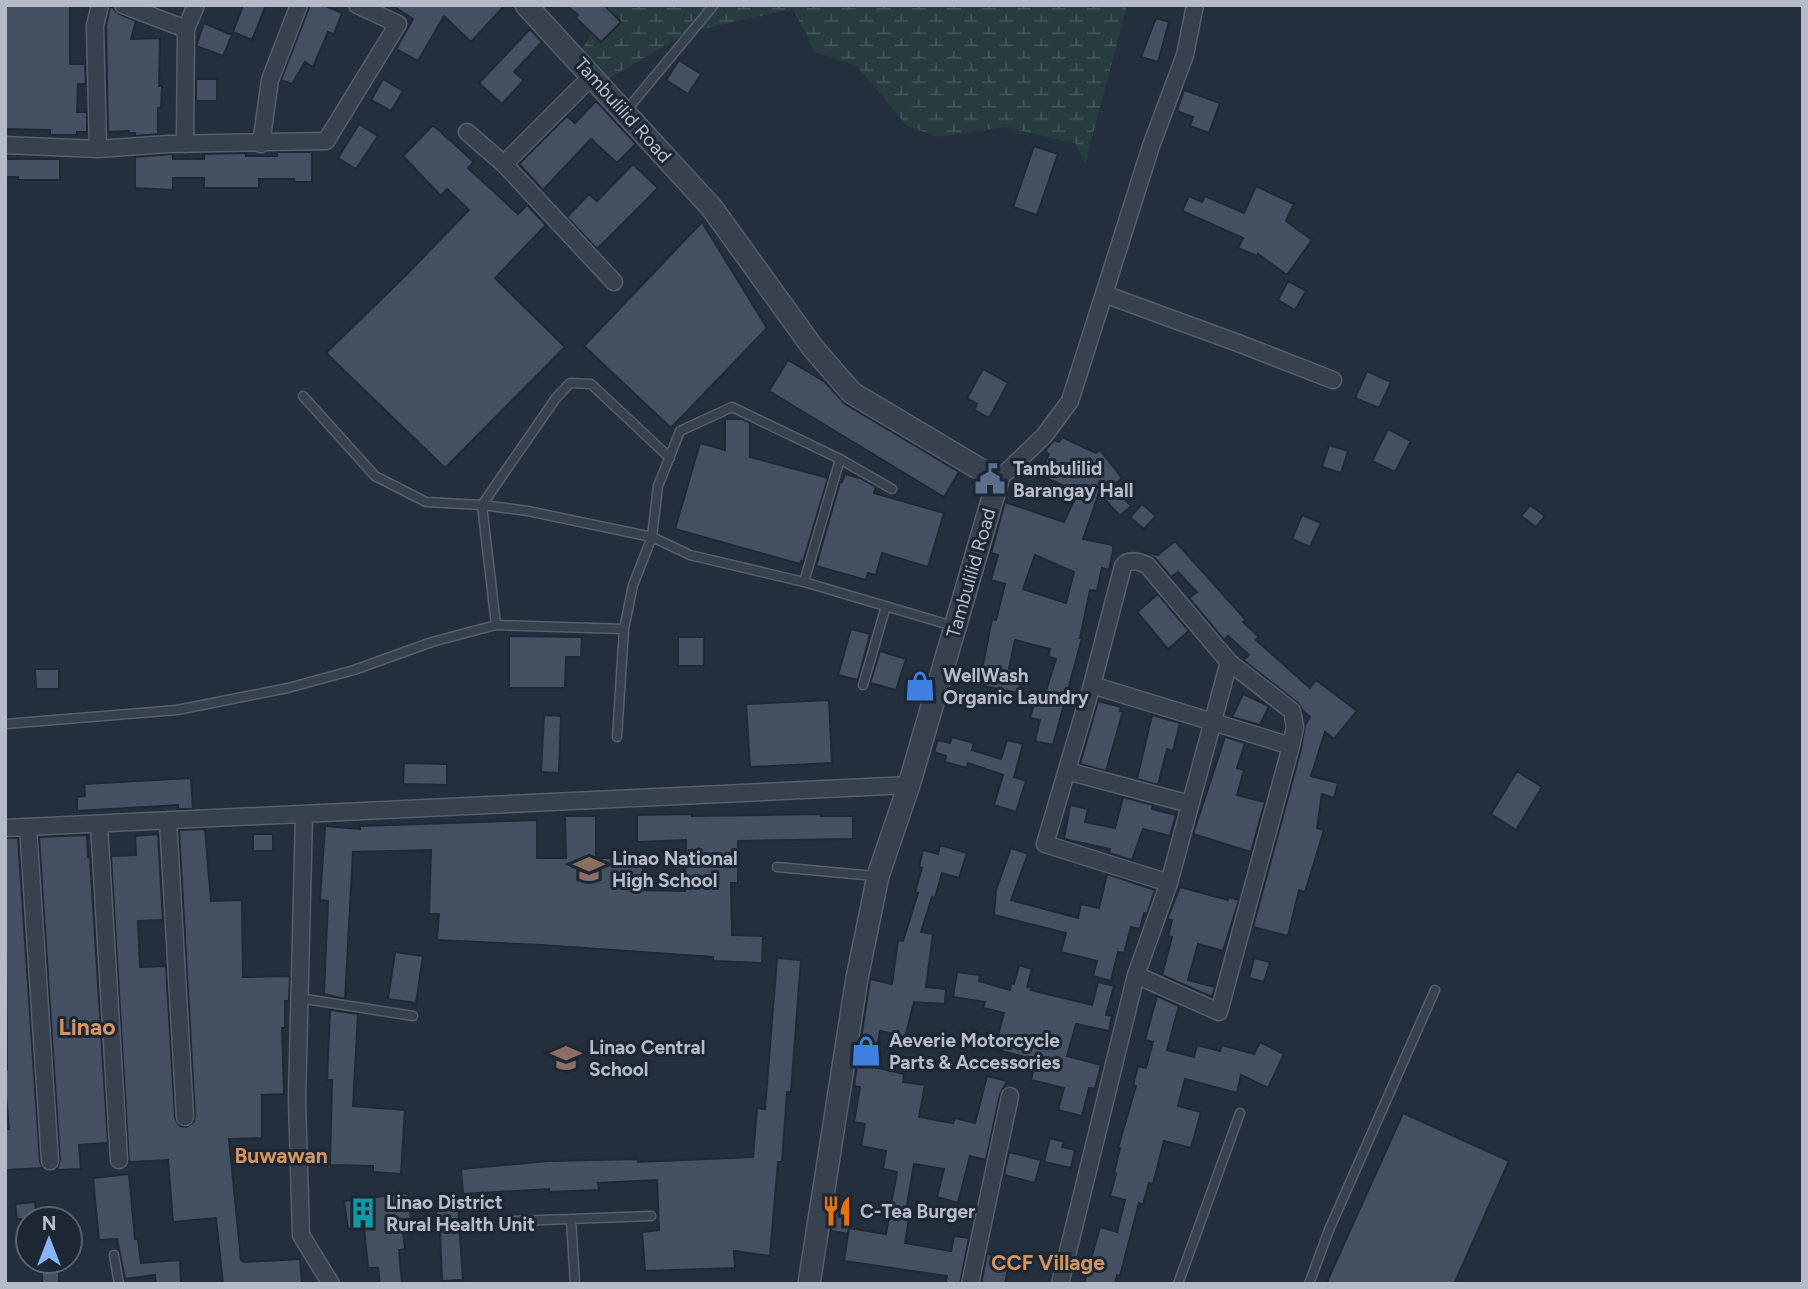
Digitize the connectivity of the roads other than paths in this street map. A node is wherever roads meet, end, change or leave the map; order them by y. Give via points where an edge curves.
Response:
1 (100, 5) edge
2 (123, 5) edge
3 (196, 5) edge
4 (299, 5) edge
5 (356, 5) edge
6 (526, 5) edge
7 (1195, 5) edge
8 (713, 6) edge
9 (186, 29) junction
10 (592, 76) junction
11 (625, 112) junction
12 (467, 132) dead end
13 (185, 144) junction
14 (261, 144) junction
15 (5, 145) edge
16 (98, 149) junction
17 (504, 164) junction
18 (614, 282) dead end
19 (1104, 294) junction
20 (1333, 380) dead end
21 (303, 396) dead end
22 (670, 457) junction
23 (840, 459) junction
24 (998, 480) junction
25 (892, 489) dead end
26 (482, 505) junction
27 (652, 537) junction
28 (804, 582) junction
29 (886, 606) junction
30 (496, 625) junction
31 (956, 627) junction
32 (624, 629) junction
33 (1229, 662) junction
34 (863, 685) dead end
35 (1092, 685) junction
36 (1211, 722) junction
37 (5, 724) edge
38 (617, 737) dead end
39 (1291, 746) junction
40 (1066, 771) junction
41 (909, 785) junction
42 (1189, 804) junction
43 (304, 814) junction
44 (168, 820) junction
45 (99, 824) junction
46 (28, 827) junction
47 (5, 828) edge
48 (777, 867) dead end
49 (878, 876) junction
50 (1169, 883) junction
51 (1136, 975) junction
52 (1435, 990) dead end
53 (299, 998) junction
54 (413, 1016) dead end
55 (1010, 1096) dead end
56 (1240, 1113) dead end
57 (185, 1117) dead end
58 (119, 1160) dead end
59 (50, 1161) dead end
60 (651, 1216) dead end
61 (571, 1219) junction
62 (513, 1221) dead end
63 (114, 1255) dead end
64 (119, 1284) edge
65 (331, 1284) edge
66 (575, 1284) edge
67 (809, 1284) edge
68 (970, 1284) edge
69 (1060, 1284) edge
70 (1178, 1284) edge
71 (1309, 1284) edge

1 - 16 street via 95,26
2 - 9 street
3 - 9 street
4 - 14 street via 270,80
5 - 14 street via 398,24 326,141
6 - 10 street, Tambulilid Road
7 - 19 street via 1185,55
8 - 11 lane
9 - 13 street
10 - 11 street, Tambulilid Road
10 - 17 street
11 - 24 street, Tambulilid Road via 712,208 813,348 852,393
12 - 17 street
13 - 14 street
13 - 16 street
15 - 16 street
17 - 18 street
19 - 20 street
19 - 24 street via 1070,401 1044,436
21 - 26 lane via 375,476 426,502
22 - 23 lane via 680,431 732,407
22 - 26 lane via 592,384 570,383
22 - 27 lane via 659,486
23 - 25 lane
23 - 28 lane
24 - 31 street, Tambulilid Road
26 - 27 lane
26 - 30 lane
27 - 28 lane via 690,555
27 - 32 lane via 633,585
28 - 29 lane
29 - 31 lane
29 - 34 lane
30 - 32 lane
30 - 37 lane via 288,688 177,710
31 - 41 street, Tambulilid Road
32 - 38 lane
33 - 35 street via 1147,565 1129,562 1123,566
33 - 36 street
33 - 39 street via 1292,711
35 - 36 street
35 - 40 street
36 - 39 street
36 - 42 street
39 - 51 street via 1219,1012
40 - 42 street
40 - 50 street via 1045,844
41 - 43 street
41 - 49 street, Tambulilid Road
42 - 50 street
43 - 44 street
43 - 53 street
44 - 45 street
44 - 57 street
45 - 46 street
45 - 58 street
46 - 47 street
46 - 59 street
48 - 49 lane
49 - 67 street, Tambulilid Road via 857,978
50 - 51 street
51 - 69 street
52 - 71 lane
53 - 54 lane
53 - 65 street via 301,1235
55 - 68 street
56 - 70 lane
60 - 61 lane
61 - 62 lane
61 - 66 lane
63 - 64 lane

